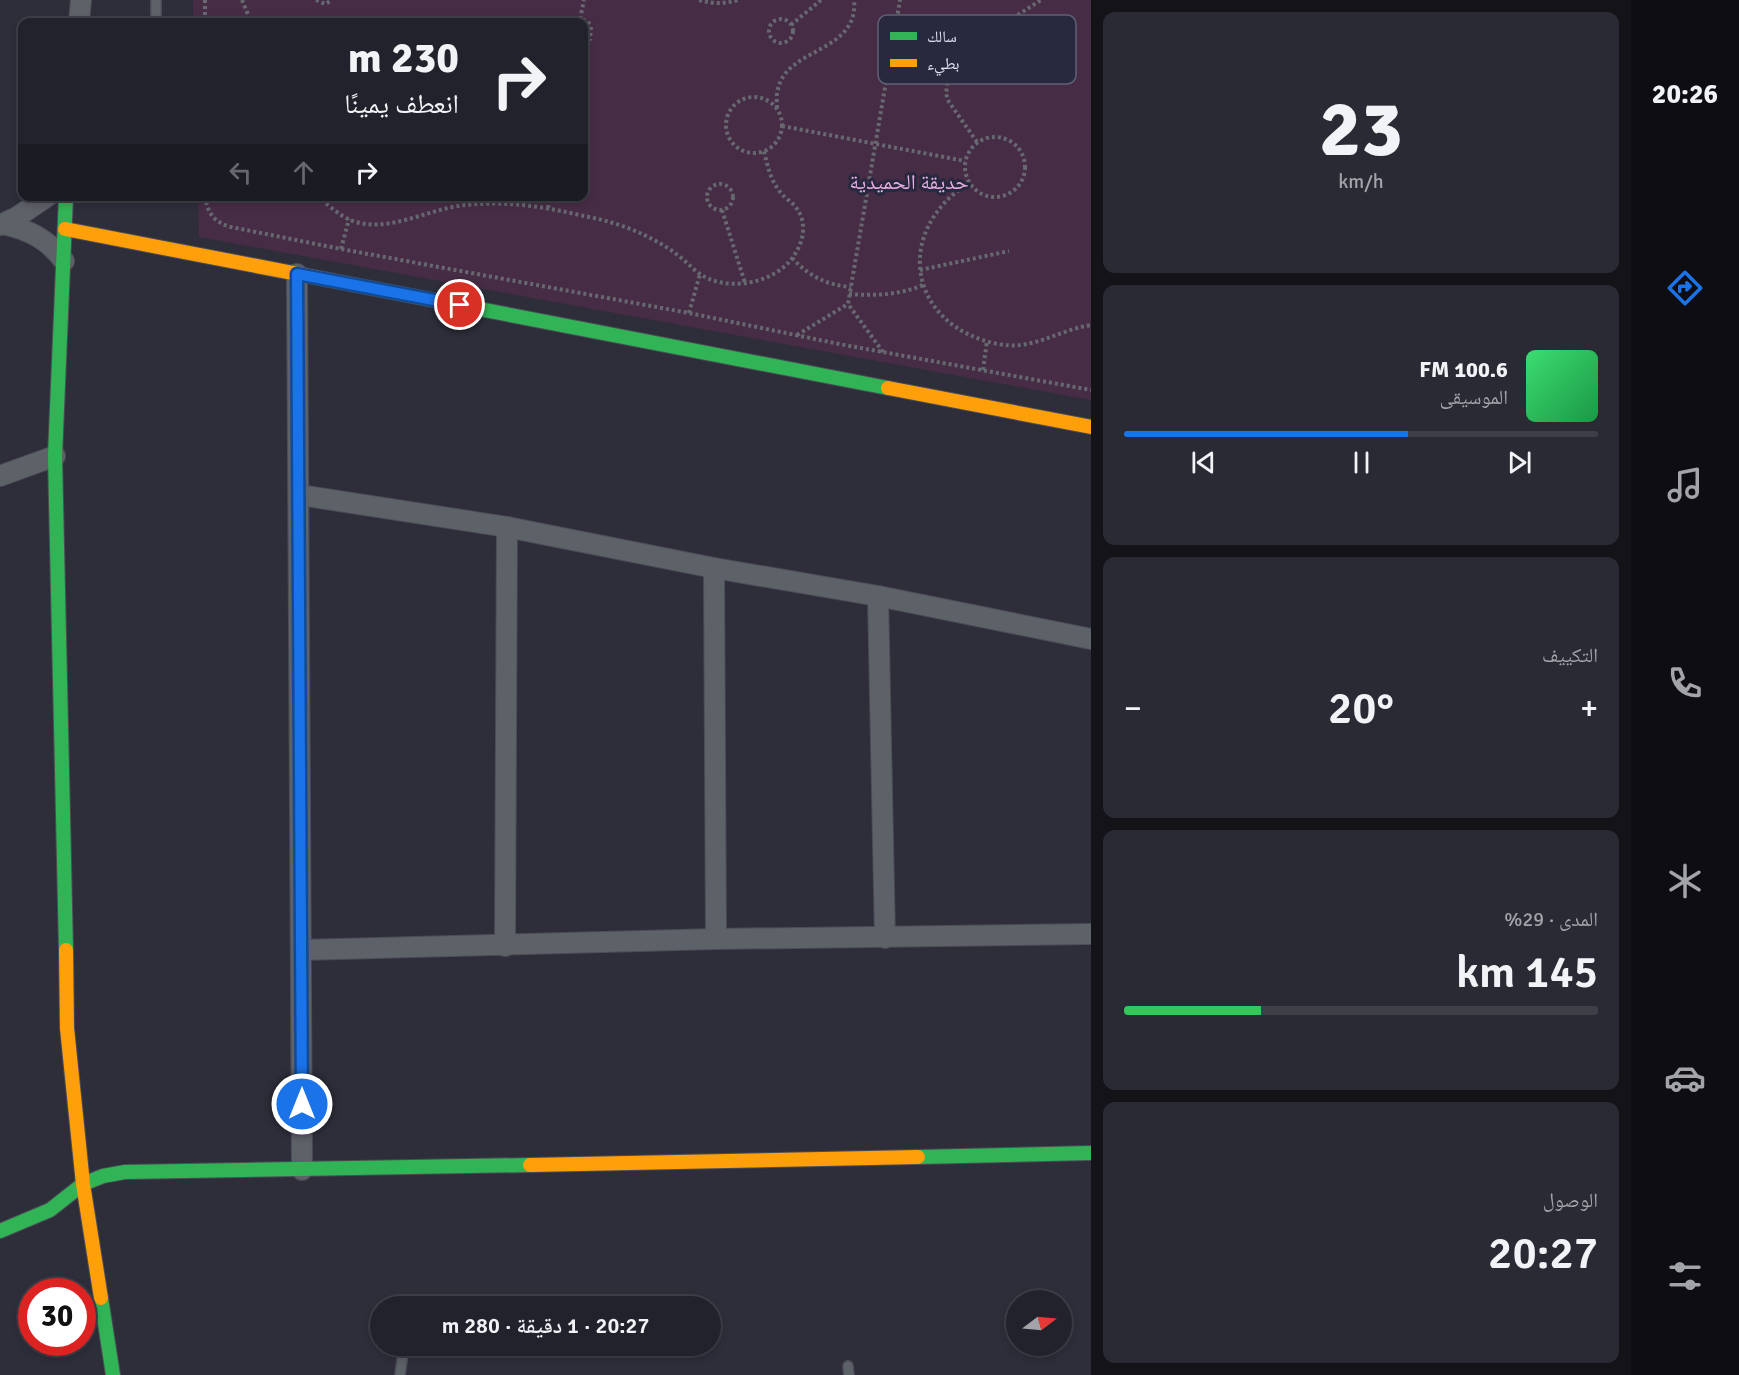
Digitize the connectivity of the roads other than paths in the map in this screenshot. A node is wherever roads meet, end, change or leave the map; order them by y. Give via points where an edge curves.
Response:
1 (81, 0) edge
2 (156, 0) edge
3 (79, 18) edge
4 (156, 18) edge
5 (41, 201) edge
6 (66, 201) edge
7 (2, 225) edge
8 (65, 230) junction
9 (64, 261) junction
10 (297, 274) junction
11 (1091, 427) edge
12 (55, 456) junction
13 (0, 476) edge
14 (300, 495) junction
15 (507, 527) junction
16 (714, 568) junction
17 (878, 596) junction
18 (1091, 639) edge
19 (1091, 934) edge
20 (885, 938) junction
21 (716, 939) junction
22 (505, 946) junction
23 (301, 950) junction
24 (1091, 1153) edge
25 (302, 1170) junction
26 (83, 1184) junction
27 (0, 1231) edge
28 (403, 1356) edge
29 (113, 1375) edge
30 (400, 1375) edge

1 - 3 street
2 - 4 lane
5 - 7 street
6 - 8 street
7 - 9 street via 32,232
8 - 9 street
8 - 10 street
9 - 12 street
10 - 11 street
10 - 14 street
12 - 13 street
12 - 26 street via 67,1028
14 - 15 street
14 - 23 street
15 - 16 street
15 - 22 street
16 - 17 street
16 - 21 street
17 - 18 street
17 - 20 street
19 - 20 street
20 - 21 street
21 - 22 street
22 - 23 street
23 - 25 street
24 - 25 street
25 - 26 street via 125,1172
26 - 27 street via 50,1210
26 - 29 street
28 - 30 lane

